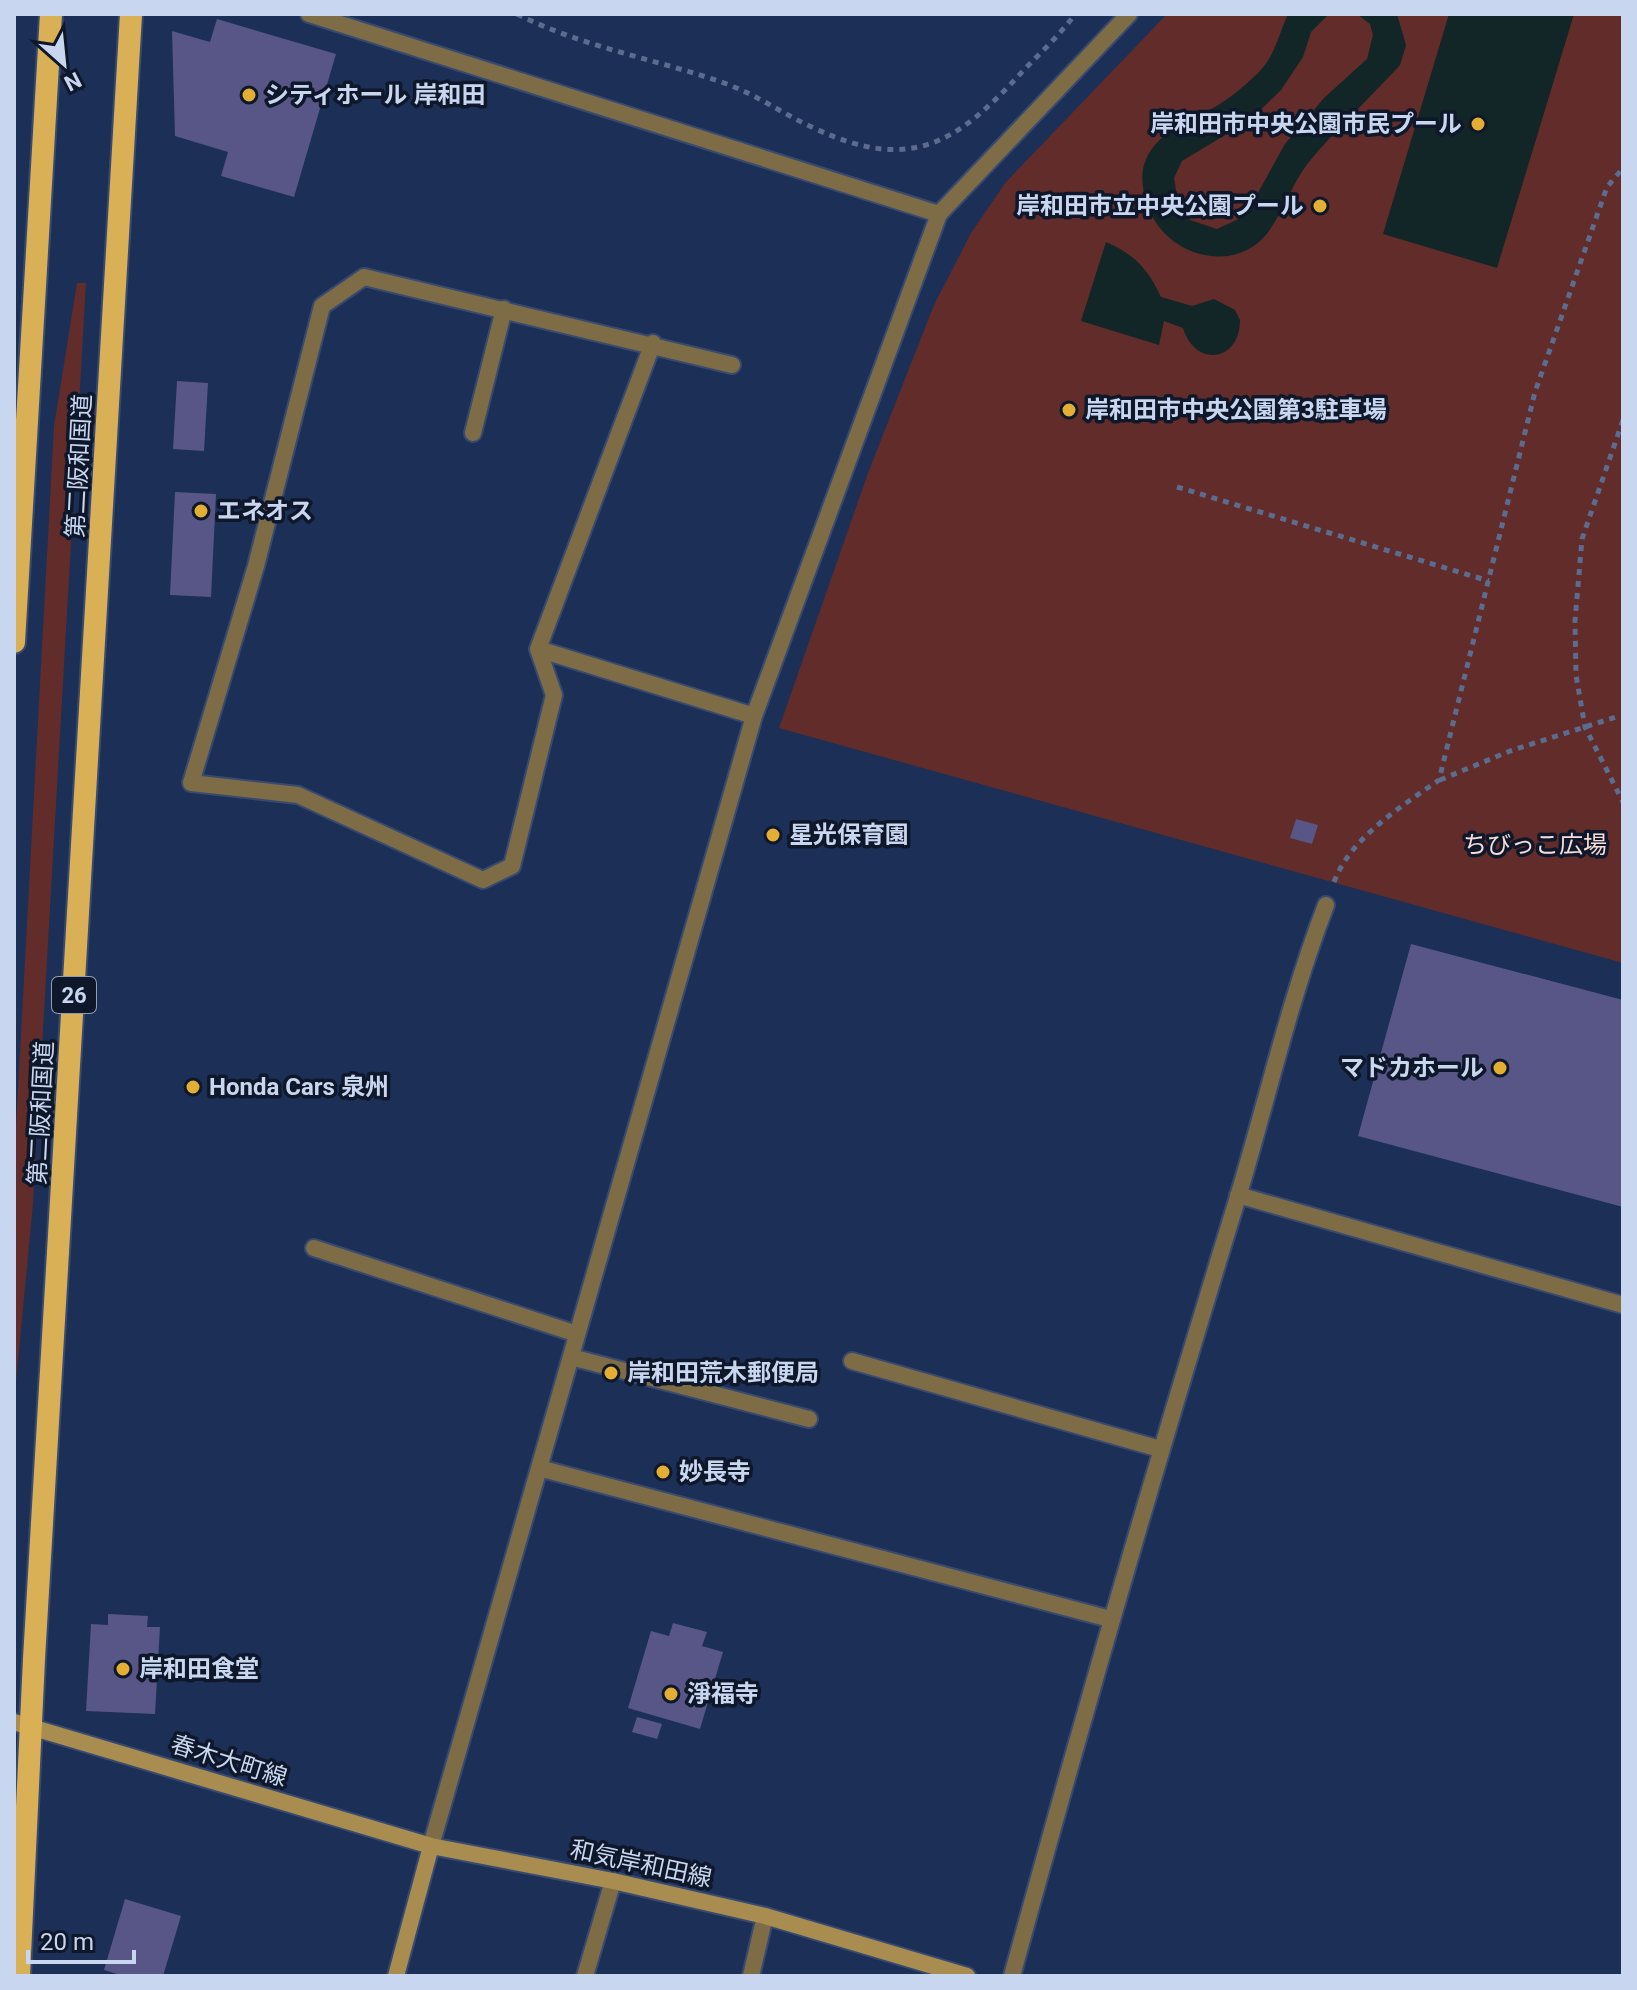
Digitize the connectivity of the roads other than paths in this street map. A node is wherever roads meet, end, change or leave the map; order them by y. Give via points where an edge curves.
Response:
1 (51, 14) edge
2 (131, 14) edge
3 (309, 14) edge
4 (1129, 14) edge
5 (328, 17) edge
6 (939, 214) junction
7 (504, 309) junction
8 (653, 343) junction
9 (732, 365) dead end
10 (473, 433) dead end
11 (14, 642) edge
12 (538, 649) junction
13 (754, 716) junction
14 (1326, 905) road end
15 (1238, 1195) junction
16 (314, 1248) dead end
17 (1623, 1305) edge
18 (577, 1334) junction
19 (571, 1357) junction
20 (852, 1361) dead end
21 (809, 1419) dead end
22 (1160, 1449) junction
23 (539, 1468) junction
24 (1110, 1619) junction
25 (22, 1724) edge
26 (431, 1846) junction
27 (613, 1881) junction
28 (765, 1916) junction
29 (19, 1976) edge
30 (396, 1976) edge
31 (585, 1976) edge
32 (751, 1976) edge
33 (967, 1976) edge
34 (1012, 1976) edge

1 - 11 highway
2 - 25 highway, 第二阪和国道 / 26
3 - 5 street
4 - 6 street
5 - 6 street
6 - 13 street
7 - 8 street
7 - 10 street
7 - 12 street via 364,277 322,306 256,566 191,783 298,795 483,880 512,866 551,709 554,695
8 - 9 street
8 - 12 street
12 - 13 street
13 - 18 street
14 - 15 street via 1299,974
15 - 17 street
15 - 22 street
16 - 18 street
18 - 19 street
19 - 21 street
19 - 23 street
20 - 22 street
22 - 24 street
23 - 24 street
23 - 26 street
24 - 34 street
25 - 26 main road, 春木大町線
25 - 29 highway, 第二阪和国道 / 26
26 - 27 main road, 和気岸和田線
26 - 30 main road
27 - 28 main road, 和気岸和田線
27 - 31 street
28 - 32 street
28 - 33 main road, 和気岸和田線

